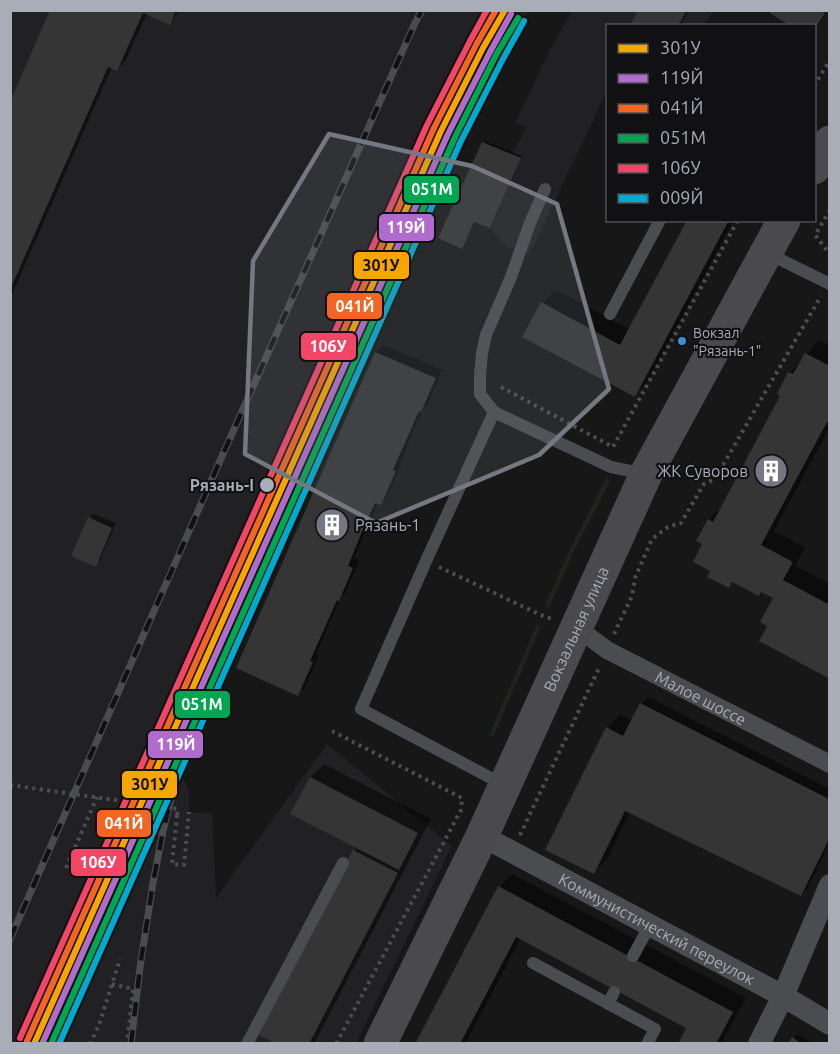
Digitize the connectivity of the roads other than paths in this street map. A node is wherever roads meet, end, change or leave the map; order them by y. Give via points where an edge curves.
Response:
1 (830, 142) edge
2 (816, 165) edge
3 (545, 189) dead end
4 (659, 222) edge
5 (783, 222) edge
6 (766, 253) junction
7 (829, 284) edge
8 (610, 314) dead end
9 (494, 412) junction
10 (646, 474) junction
11 (576, 627) junction
12 (830, 764) edge
13 (504, 785) junction
14 (482, 836) junction
15 (343, 864) dead end
16 (830, 885) edge
17 (650, 925) junction
18 (633, 956) dead end
19 (532, 963) dead end
20 (614, 992) dead end
21 (783, 996) junction
22 (608, 1004) junction
23 (830, 1024) edge
24 (247, 1044) edge
25 (380, 1044) edge
26 (647, 1044) edge
27 (759, 1044) edge

1 - 2 main road
3 - 9 lane via 486,335 480,394
4 - 8 lane
5 - 6 main road, Вокзальная улица
6 - 7 lane
6 - 10 main road, Вокзальная улица
9 - 10 lane via 611,467
9 - 13 lane via 361,709
10 - 11 main road, Вокзальная улица
11 - 12 street, Малое шоссе via 607,650
11 - 13 main road, Вокзальная улица
13 - 14 main road, Вокзальная улица
14 - 17 street, Коммунистический переулок
14 - 25 main road, Вокзальная улица
15 - 24 lane
16 - 21 street
17 - 18 lane
17 - 21 street, Коммунистический переулок
19 - 22 lane
20 - 22 lane
21 - 23 street, Коммунистический переулок
21 - 27 street
22 - 26 lane via 655,1029

